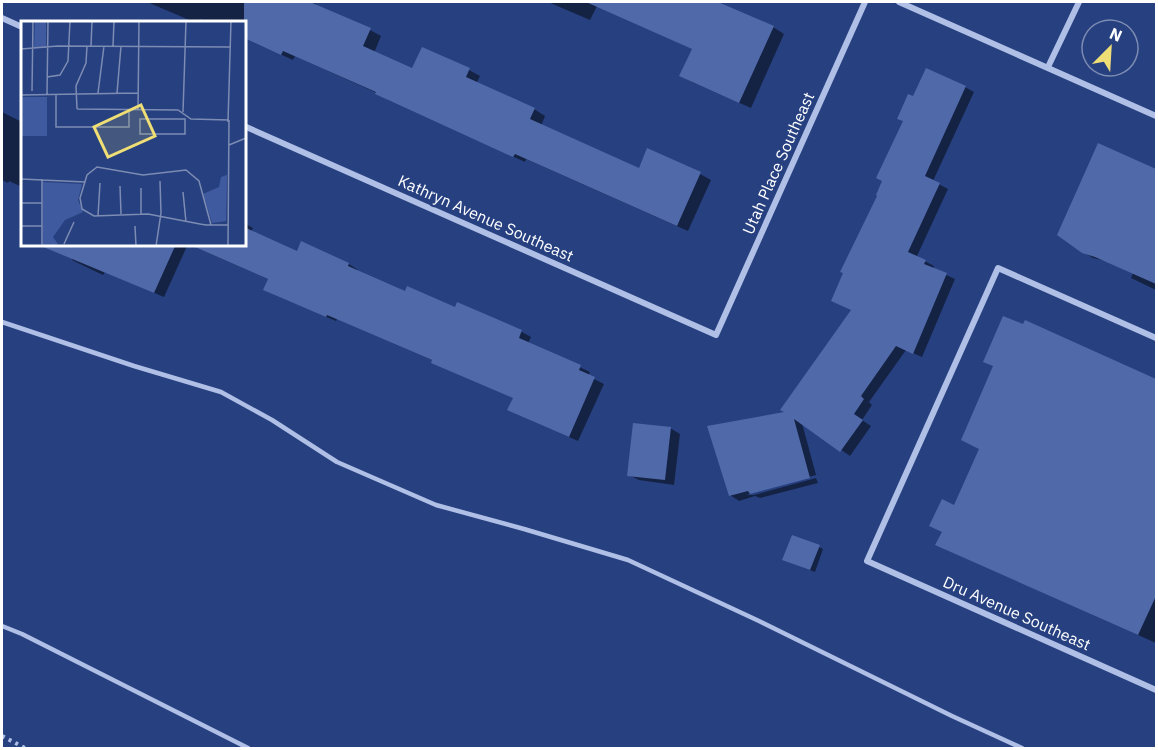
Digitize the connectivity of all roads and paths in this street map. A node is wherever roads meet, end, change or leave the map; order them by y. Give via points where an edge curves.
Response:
1 (865, 2) edge
2 (899, 2) edge
3 (1079, 2) edge
4 (2, 18) edge
5 (21, 27) edge
6 (1048, 67) junction
7 (1156, 116) edge
8 (246, 127) edge
9 (2, 322) edge
10 (716, 335) joint
11 (1156, 338) edge
12 (2, 626) edge
13 (1156, 690) edge
14 (2, 736) edge
15 (25, 748) edge
16 (248, 748) edge
17 (1022, 748) edge

1 - 10 street, Utah Place Southeast
2 - 6 street
3 - 6 street
4 - 5 street
6 - 7 street
8 - 10 street, Kathryn Avenue Southeast
9 - 17 lane via 221,392 337,462 436,505 628,560
11 - 13 street, Dru Avenue Southeast via 998,267 867,561
12 - 16 lane
14 - 15 path

